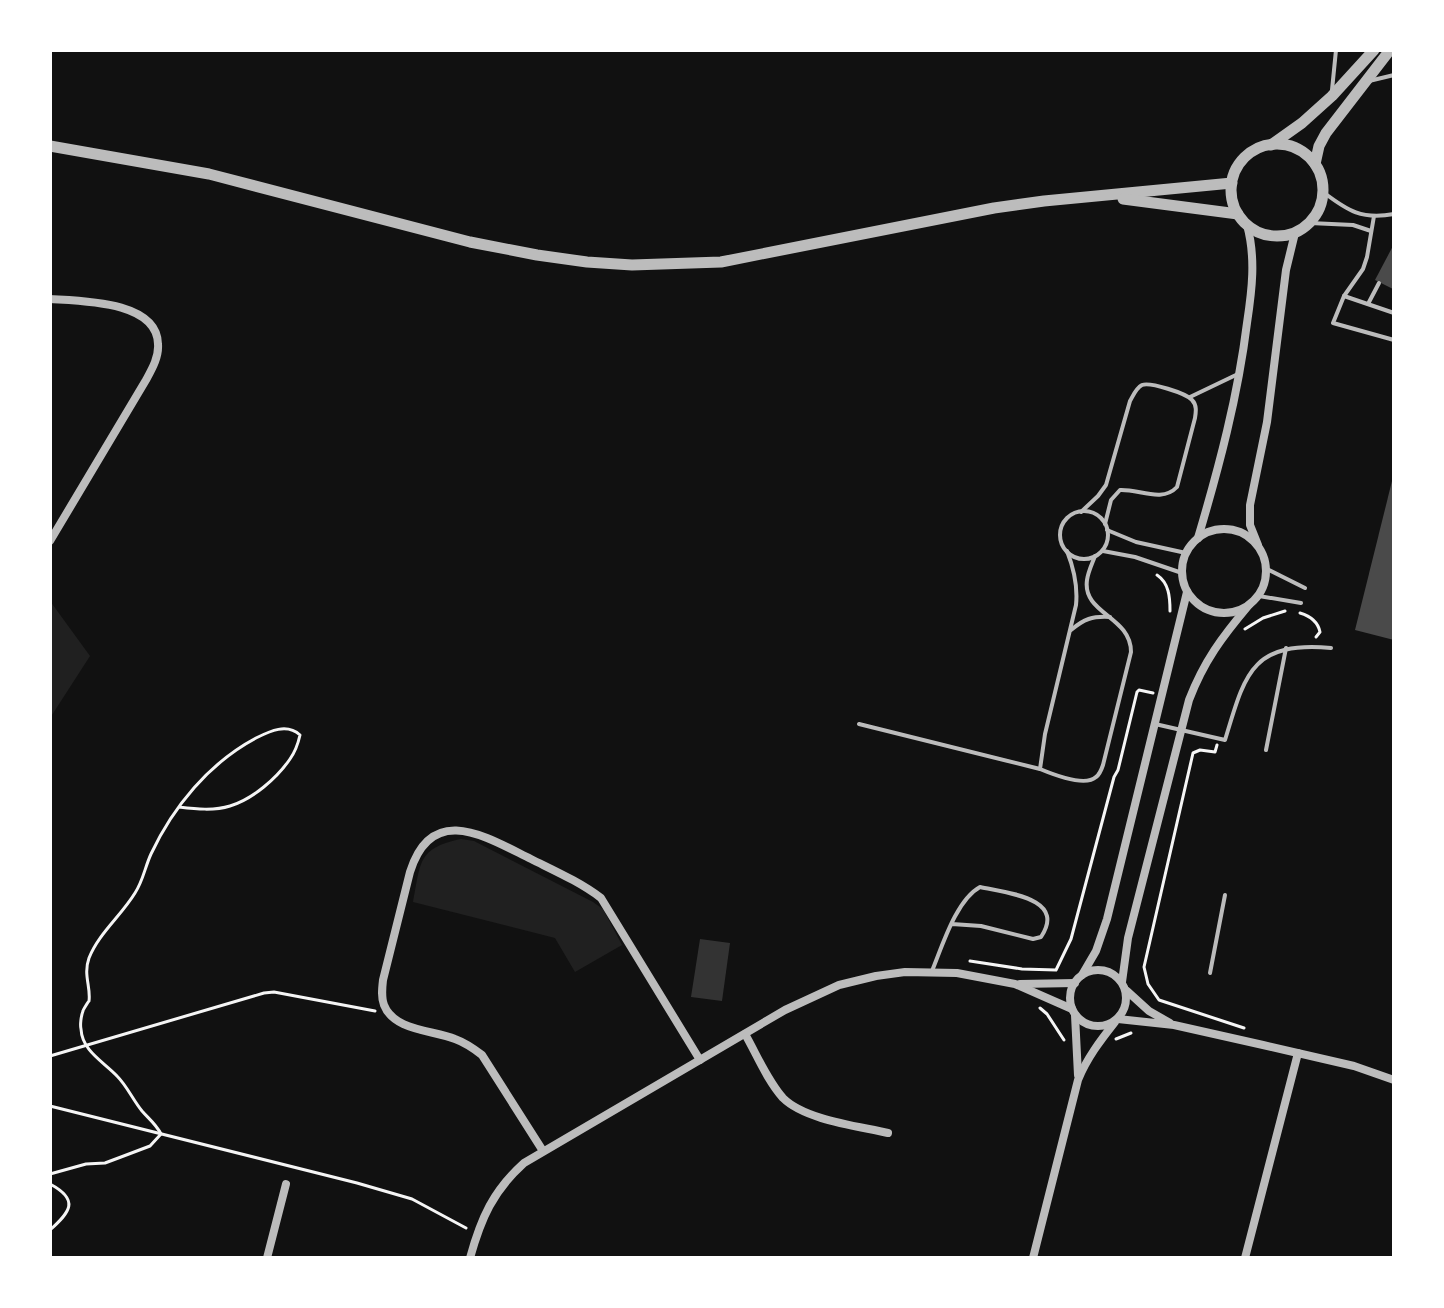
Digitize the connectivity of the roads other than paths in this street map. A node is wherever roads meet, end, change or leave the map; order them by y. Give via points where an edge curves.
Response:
1 (1336, 50) edge
2 (1374, 50) edge
3 (1390, 50) edge
4 (1394, 75) edge
5 (1365, 83) junction
6 (1332, 96) junction
7 (1270, 145) junction
8 (50, 146) edge
9 (1315, 164) junction
10 (1232, 183) junction
11 (1323, 192) junction
12 (1100, 196) junction
13 (1238, 214) junction
14 (1394, 214) edge
15 (1374, 216) junction
16 (1310, 223) junction
17 (1247, 225) junction
18 (1371, 231) junction
19 (1295, 233) junction
20 (1379, 283) dead end
21 (1344, 296) junction
22 (50, 299) edge
23 (1368, 304) junction
24 (1394, 313) edge
25 (1394, 340) edge
26 (1241, 373) junction
27 (1190, 397) junction
28 (1081, 512) junction
29 (1106, 527) junction
30 (1198, 538) junction
31 (50, 541) edge
32 (1258, 545) junction
33 (1067, 551) junction
34 (1102, 551) junction
35 (1186, 553) junction
36 (1095, 556) junction
37 (1267, 569) junction
38 (1182, 573) junction
39 (1305, 588) dead end
40 (1187, 592) junction
41 (1259, 596) junction
42 (1301, 603) dead end
43 (1249, 605) junction
44 (1110, 617) junction
45 (1069, 632) junction
46 (1286, 648) junction
47 (1331, 648) dead end
48 (859, 724) dead end
49 (1155, 724) junction
50 (1180, 730) junction
51 (1266, 750) dead end
52 (1040, 769) junction
53 (1225, 895) dead end
54 (952, 924) junction
55 (932, 971) junction
56 (1210, 973) dead end
57 (1082, 975) junction
58 (1075, 983) junction
59 (1015, 984) junction
60 (1124, 986) junction
61 (1074, 1012) junction
62 (1116, 1020) junction
63 (1174, 1025) junction
64 (745, 1034) junction
65 (1298, 1053) junction
66 (700, 1060) junction
67 (1078, 1080) junction
68 (1394, 1080) edge
69 (888, 1133) dead end
70 (543, 1151) junction
71 (286, 1184) dead end
72 (267, 1258) edge
73 (470, 1258) edge
74 (1033, 1258) edge
75 (1245, 1258) edge

1 - 6 lane
2 - 6 street
3 - 5 street
4 - 5 lane
5 - 9 street via 1326,133
6 - 7 street
7 - 9 street via 1295,148
7 - 10 street via 1249,154
8 - 12 street via 209,174 470,242 632,265 721,262 994,208
9 - 11 street
10 - 12 street
10 - 13 street
11 - 15 lane via 1354,213
11 - 16 street
12 - 13 street
13 - 17 street
14 - 15 lane
15 - 18 lane
16 - 18 lane via 1341,223
16 - 19 street
17 - 19 street via 1270,236
17 - 26 street via 1253,254
18 - 21 lane via 1363,269
19 - 32 street via 1250,505
20 - 23 lane
21 - 23 lane
21 - 25 lane via 1333,323
22 - 31 street via 144,316 159,346 146,380
23 - 24 lane
26 - 27 lane
26 - 30 street
27 - 28 lane via 1154,386 1137,389 1106,485
27 - 29 lane via 1195,418 1177,487 1163,495 1120,490 1111,500
28 - 29 lane via 1091,512
28 - 33 lane via 1062,527
29 - 34 lane
29 - 35 lane via 1136,542
30 - 32 street via 1210,531 1236,530
30 - 35 street
32 - 37 street
33 - 36 lane via 1085,559
33 - 45 lane via 1076,586
34 - 36 lane
34 - 38 lane
35 - 38 street
36 - 44 lane via 1087,588 1092,602
37 - 39 lane
37 - 41 street
38 - 40 street
40 - 43 street via 1208,611 1222,614
40 - 49 street
41 - 42 lane
41 - 43 street
43 - 50 street via 1206,663
44 - 45 lane via 1093,616
44 - 52 lane via 1128,635 1131,652 1103,765 1090,780
45 - 52 lane
46 - 47 lane
46 - 50 lane via 1249,673 1225,740
46 - 51 lane
48 - 52 lane
49 - 50 lane
49 - 57 street via 1104,928
50 - 60 street via 1128,938
53 - 56 lane
54 - 54 lane via 967,897 980,887 1034,901 1049,922 1041,937 1033,939
54 - 55 lane
55 - 59 street
55 - 64 street via 839,985
57 - 58 street
57 - 60 street via 1108,972
58 - 59 street
58 - 61 street via 1070,1001
59 - 61 street
60 - 62 street via 1125,1008
60 - 63 street via 1149,1011
61 - 62 street via 1098,1027
61 - 67 street
62 - 63 street
62 - 67 street
63 - 65 street
64 - 66 street
64 - 69 street via 774,1086 793,1106
65 - 68 street
65 - 75 street
66 - 70 street
66 - 70 street via 601,898 485,837 457,830 433,836 415,856 383,980 384,1006 400,1022 452,1037 482,1055
67 - 74 street
70 - 73 street via 500,1188
71 - 72 street

